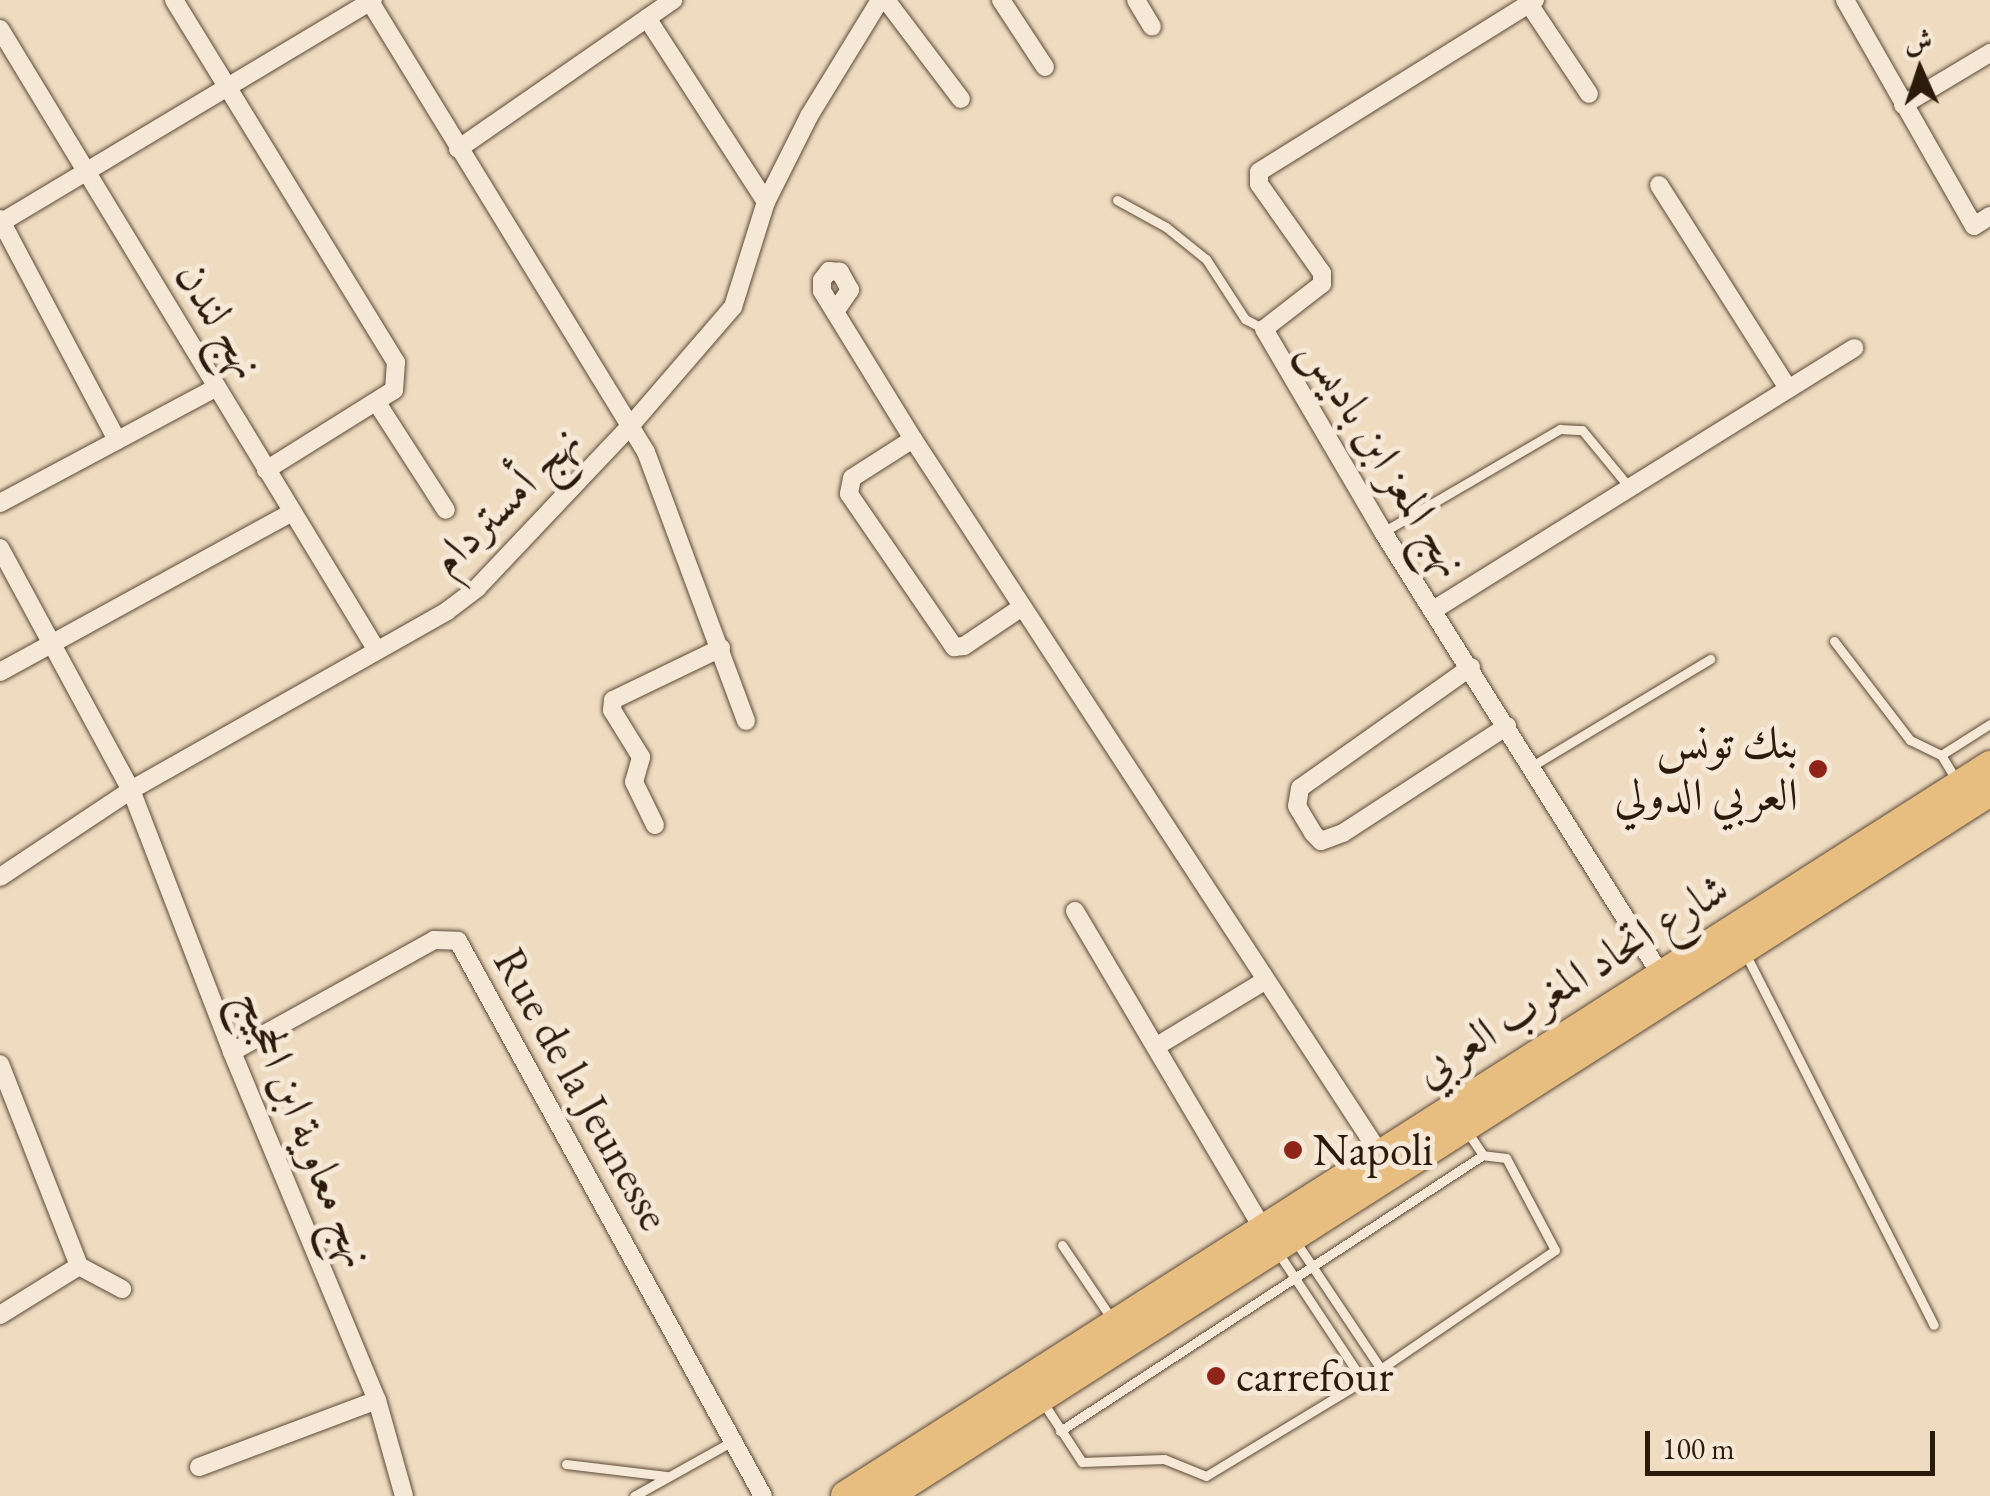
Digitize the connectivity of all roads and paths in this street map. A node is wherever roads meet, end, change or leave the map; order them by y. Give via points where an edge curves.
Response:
1 (174, 0) edge
2 (673, 0) edge
3 (1002, 0) edge
4 (1136, 0) edge
5 (1846, 0) edge
6 (371, 1) edge
7 (878, 2) edge
8 (1532, 2) edge
9 (646, 18) junction
10 (1152, 27) dead end
11 (0, 29) edge
12 (1990, 53) edge
13 (1044, 67) dead end
14 (228, 91) junction
15 (1588, 94) dead end
16 (961, 100) dead end
17 (1904, 105) junction
18 (458, 148) junction
19 (86, 173) junction
20 (1659, 184) dead end
21 (1116, 200) dead end
22 (766, 202) junction
23 (1990, 216) edge
24 (1, 220) edge
25 (835, 312) dead end
26 (1264, 329) junction
27 (1855, 348) dead end
28 (217, 387) junction
29 (1788, 388) junction
30 (377, 403) junction
31 (631, 425) junction
32 (914, 439) junction
33 (116, 440) junction
34 (266, 470) junction
35 (1630, 488) junction
36 (0, 502) edge
37 (446, 510) dead end
38 (291, 513) junction
39 (1384, 532) junction
40 (0, 548) edge
41 (1022, 607) junction
42 (1435, 609) junction
43 (1834, 641) dead end
44 (51, 644) junction
45 (721, 648) junction
46 (376, 649) junction
47 (1710, 659) dead end
48 (1470, 667) junction
49 (0, 672) edge
50 (746, 721) dead end
51 (1990, 724) edge
52 (1507, 726) junction
53 (1941, 756) junction
54 (1532, 766) junction
55 (1990, 766) edge
56 (1975, 788) edge
57 (131, 790) junction
58 (655, 825) dead end
59 (0, 878) edge
60 (1075, 911) dead end
61 (1737, 939) junction
62 (1661, 975) junction
63 (1266, 980) junction
64 (1156, 1046) junction
65 (232, 1052) junction
66 (0, 1064) edge
67 (1464, 1127) junction
68 (1380, 1154) junction
69 (1483, 1156) junction
70 (1276, 1237) junction
71 (1062, 1245) dead end
72 (79, 1266) junction
73 (1313, 1268) junction
74 (1296, 1278) junction
75 (122, 1289) dead end
76 (0, 1315) edge
77 (1114, 1324) junction
78 (1934, 1325) dead end
79 (1381, 1369) junction
80 (1363, 1381) junction
81 (1040, 1398) junction
82 (377, 1400) junction
83 (1060, 1431) junction
84 (733, 1441) junction
85 (566, 1464) dead end
86 (200, 1467) dead end
87 (668, 1477) junction
88 (404, 1496) edge
89 (634, 1496) edge
90 (764, 1496) edge
91 (846, 1496) edge
92 (886, 1496) edge

1 - 14 street
2 - 9 street
3 - 13 street
4 - 10 street
5 - 17 street
6 - 14 street
6 - 18 street
7 - 16 street
7 - 22 street, نهج أمستردام via 808,116
8 - 15 street
8 - 26 street, نهج المعز ابن باديس via 1259,172 1259,184 1322,273 1322,284
9 - 18 street
9 - 22 street
11 - 19 street, نهج لندن
12 - 17 street
14 - 19 street
14 - 30 street via 396,362 397,382
17 - 23 street via 1974,226
18 - 31 street
19 - 24 street
19 - 28 street, نهج لندن
20 - 29 street
21 - 26 lane via 1197,252 1244,319
22 - 31 street, نهج أمستردام via 734,307
24 - 33 street
25 - 32 street
26 - 39 street, نهج المعز ابن باديس
27 - 29 street
28 - 33 street
28 - 34 street, نهج لندن
29 - 35 street
30 - 34 street
30 - 37 street
31 - 45 street
31 - 46 street, نهج أمستردام via 478,588
32 - 41 street
32 - 41 street via 852,478 849,494 954,647
33 - 36 street
34 - 38 street, نهج لندن
35 - 39 lane via 1582,430 1560,429
35 - 42 street
38 - 44 street
38 - 46 street, نهج لندن
39 - 42 street, نهج المعز ابن باديس
40 - 44 street, نهج معاوية ابن الحجيج
41 - 63 street
42 - 48 street, نهج المعز ابن باديس
43 - 53 lane via 1903,733
44 - 49 street
44 - 57 street, نهج معاوية ابن الحجيج
45 - 50 street
45 - 58 street via 613,700 612,710 640,757 634,782
46 - 57 street, نهج أمستردام
47 - 54 lane
48 - 52 street, نهج المعز ابن باديس
48 - 52 street via 1300,788 1297,806 1313,833 1321,840 1343,833
51 - 53 lane
52 - 54 street, نهج المعز ابن باديس
53 - 56 lane
54 - 62 street, نهج المعز ابن باديس
55 - 56 main road, شارع اتحاد المغرب العربي
56 - 61 main road, شارع اتحاد المغرب العربي
57 - 59 street, نهج أمستردام
57 - 65 street, نهج معاوية ابن الحجيج
60 - 64 street
61 - 62 main road, شارع اتحاد المغرب العربي
61 - 67 main road, شارع اتحاد المغرب العربي
61 - 78 lane
62 - 68 main road, شارع اتحاد المغرب العربي
63 - 64 street
63 - 68 street
64 - 70 street
65 - 82 street, نهج معاوية ابن الحجيج
65 - 84 street, Rue de la Jeunesse via 434,940 458,941
66 - 72 street
67 - 69 lane
67 - 70 main road, شارع اتحاد المغرب العربي
68 - 70 main road, شارع اتحاد المغرب العربي
69 - 73 lane
69 - 79 lane via 1506,1158 1555,1250
70 - 73 lane
70 - 74 lane
70 - 77 main road, شارع اتحاد المغرب العربي
70 - 81 main road, شارع اتحاد المغرب العربي
71 - 77 lane
72 - 75 street
72 - 76 street
73 - 74 lane
73 - 79 lane
74 - 80 lane
74 - 83 lane
77 - 91 main road, شارع اتحاد المغرب العربي
79 - 80 lane
80 - 83 lane via 1212,1475 1164,1459 1082,1462
81 - 83 lane
81 - 92 main road, شارع اتحاد المغرب العربي
82 - 86 street
82 - 88 street, نهج معاوية ابن الحجيج
84 - 87 lane
84 - 90 street, Rue de la Jeunesse
85 - 87 lane
87 - 89 lane

